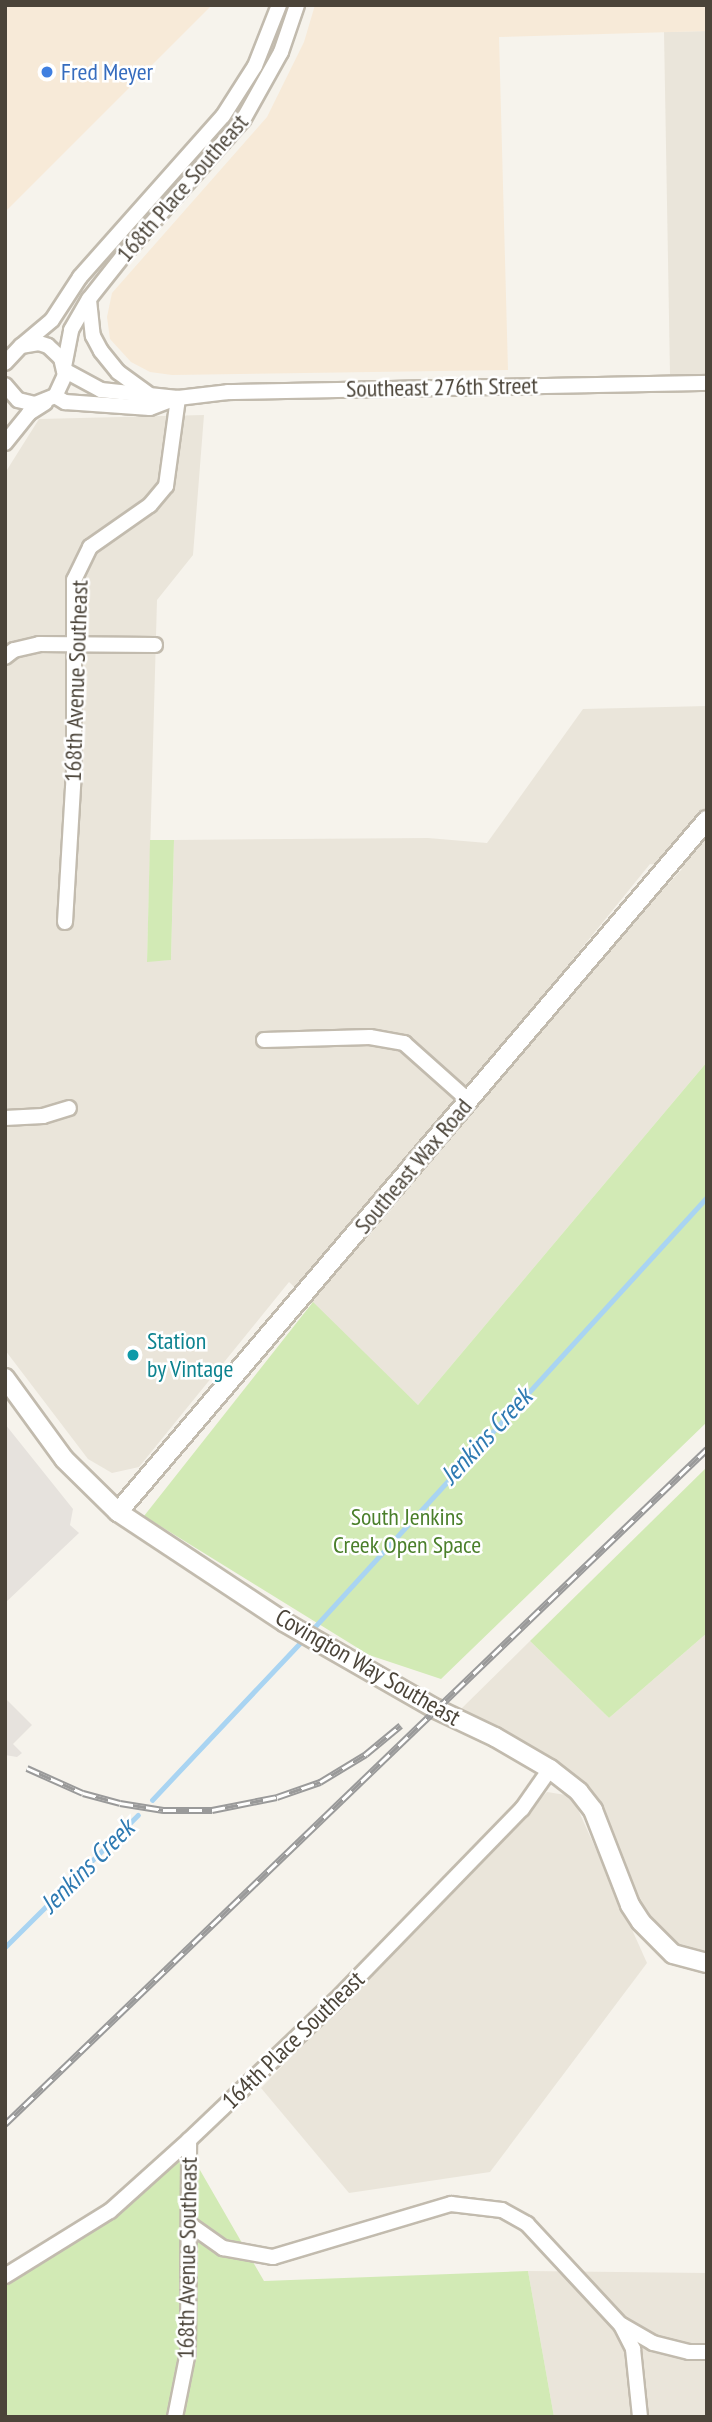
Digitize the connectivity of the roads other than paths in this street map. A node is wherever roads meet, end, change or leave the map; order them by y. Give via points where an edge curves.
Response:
1 (279, 5) edge
2 (298, 5) edge
3 (89, 299) junction
4 (21, 345) junction
5 (5, 363) edge
6 (64, 368) junction
7 (707, 383) edge
8 (5, 385) edge
9 (148, 394) junction
10 (53, 397) junction
11 (178, 398) junction
12 (5, 443) edge
13 (75, 642) junction
14 (155, 645) dead end
15 (5, 657) edge
16 (707, 820) edge
17 (65, 922) dead end
18 (264, 1040) dead end
19 (469, 1101) junction
20 (69, 1108) dead end
21 (5, 1118) edge
22 (5, 1378) edge
23 (118, 1512) junction
24 (550, 1769) junction
25 (707, 1963) edge
26 (189, 2140) junction
27 (189, 2224) junction
28 (5, 2276) edge
29 (621, 2325) junction
30 (707, 2352) edge
31 (175, 2417) edge
32 (640, 2417) edge

1 - 4 street, 168th Place Southeast via 255,66 223,116 80,277 52,320
2 - 3 street, 168th Place Southeast via 281,52 243,120
3 - 6 street, 168th Place Southeast via 71,330
3 - 9 street, Southeast 276th Street via 93,336 101,351 118,372
4 - 5 street, 168th Place Southeast
4 - 6 street, Southeast 276th Street via 48,346
6 - 9 street, Southeast 276th Street via 102,390
6 - 10 street, 168th Place Southeast via 63,384
7 - 11 street, Southeast 276th Street via 228,392
8 - 10 street, Southeast 276th Street via 26,403
9 - 11 street, Southeast 276th Street
10 - 11 street, Southeast 276th Street via 65,402 150,408
10 - 12 street via 29,413
11 - 13 street, 168th Avenue Southeast via 166,486 150,505 102,536 83,558 74,580
13 - 14 street
13 - 15 street via 39,644
13 - 17 street, 168th Avenue Southeast via 74,770
16 - 19 street, Southeast Wax Road
18 - 19 street via 370,1037 404,1043
19 - 23 street, Southeast Wax Road
20 - 21 street via 43,1116
22 - 23 street, Covington Way Southeast via 64,1459
23 - 24 street, Covington Way Southeast via 284,1622
24 - 25 street, Covington Way Southeast via 593,1810 641,1922 673,1954
24 - 26 street, 164th Place Southeast via 522,1810
26 - 27 street, 168th Avenue Southeast
26 - 28 street, 164th Place Southeast via 110,2211
27 - 29 street via 223,2248 273,2257 451,2204 502,2210 527,2224
27 - 31 street, 168th Avenue Southeast via 188,2352
29 - 30 street via 653,2343
29 - 32 street via 633,2349

